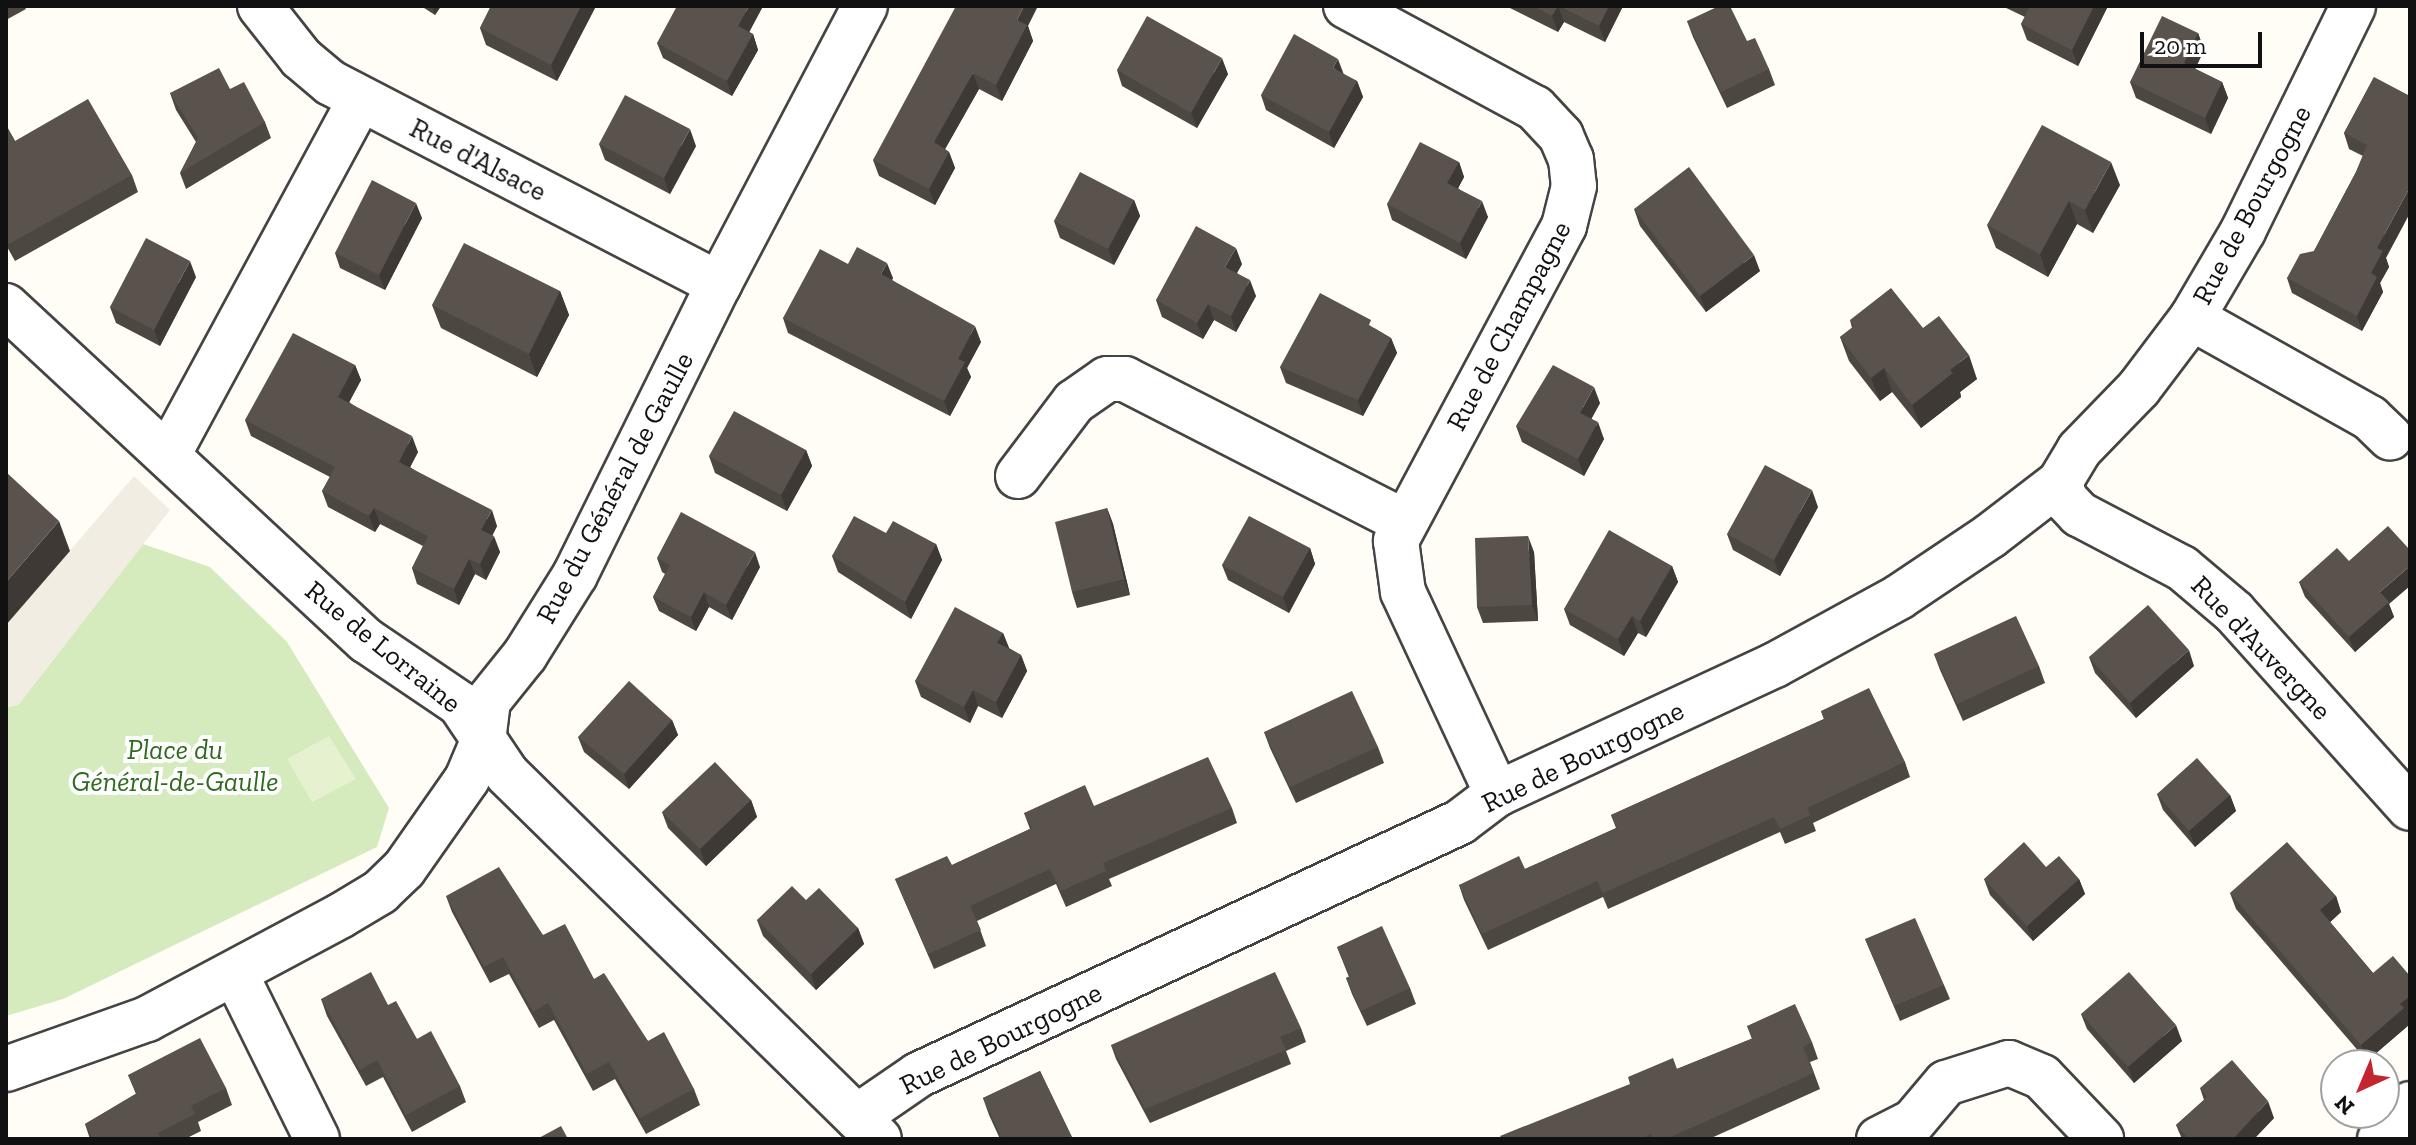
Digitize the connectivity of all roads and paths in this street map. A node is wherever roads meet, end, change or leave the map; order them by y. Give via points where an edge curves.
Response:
1 (260, 6) edge
2 (865, 6) edge
3 (1346, 6) edge
4 (2353, 6) edge
5 (360, 100) junction
6 (719, 284) junction
7 (6, 306) edge
8 (2192, 318) junction
9 (2390, 437) dead end
10 (168, 455) junction
11 (1018, 476) dead end
12 (2060, 482) junction
13 (1402, 521) junction
14 (483, 741) junction
15 (1497, 794) junction
16 (2410, 808) edge
17 (235, 973) junction
18 (6, 1069) edge
19 (2410, 1104) edge
20 (868, 1128) edge
21 (317, 1139) edge
22 (1879, 1139) edge
23 (2101, 1139) edge
24 (2380, 1139) edge

1 - 5 street, Rue d'Alsace via 301,58
2 - 6 street, Rue du Général de Gaulle
3 - 13 street, Rue de Champagne via 1535,108 1561,136 1574,186 1564,226
4 - 8 street, Rue de Bourgogne via 2243,231
5 - 6 street, Rue d'Alsace
5 - 10 street
6 - 14 street, Rue du Général de Gaulle via 575,575 525,655 488,701
7 - 10 street, Rue de Lorraine
8 - 9 street, Rue de Bourgogne via 2370,418
8 - 12 street, Rue de Bourgogne via 2139,388 2079,450
10 - 14 street, Rue de Lorraine via 367,641 452,697
11 - 13 street via 1074,402 1107,379 1125,379
12 - 15 street, Rue de Bourgogne via 1943,570 1848,626
12 - 16 street, Rue d'Auvergne via 2065,499 2079,514 2153,551 2206,586
13 - 15 street, Rue de Champagne via 1396,541 1403,592
14 - 17 street, Rue du Général de Gaulle via 467,779 404,869 380,892
14 - 20 street, Rue de Lorraine via 507,774
15 - 20 street, Rue de Bourgogne via 1460,822 918,1075
17 - 18 street, Rue du Général de Gaulle via 147,1019
17 - 21 street
19 - 24 street
22 - 23 street via 1913,1122 1946,1083 2009,1063 2042,1077

